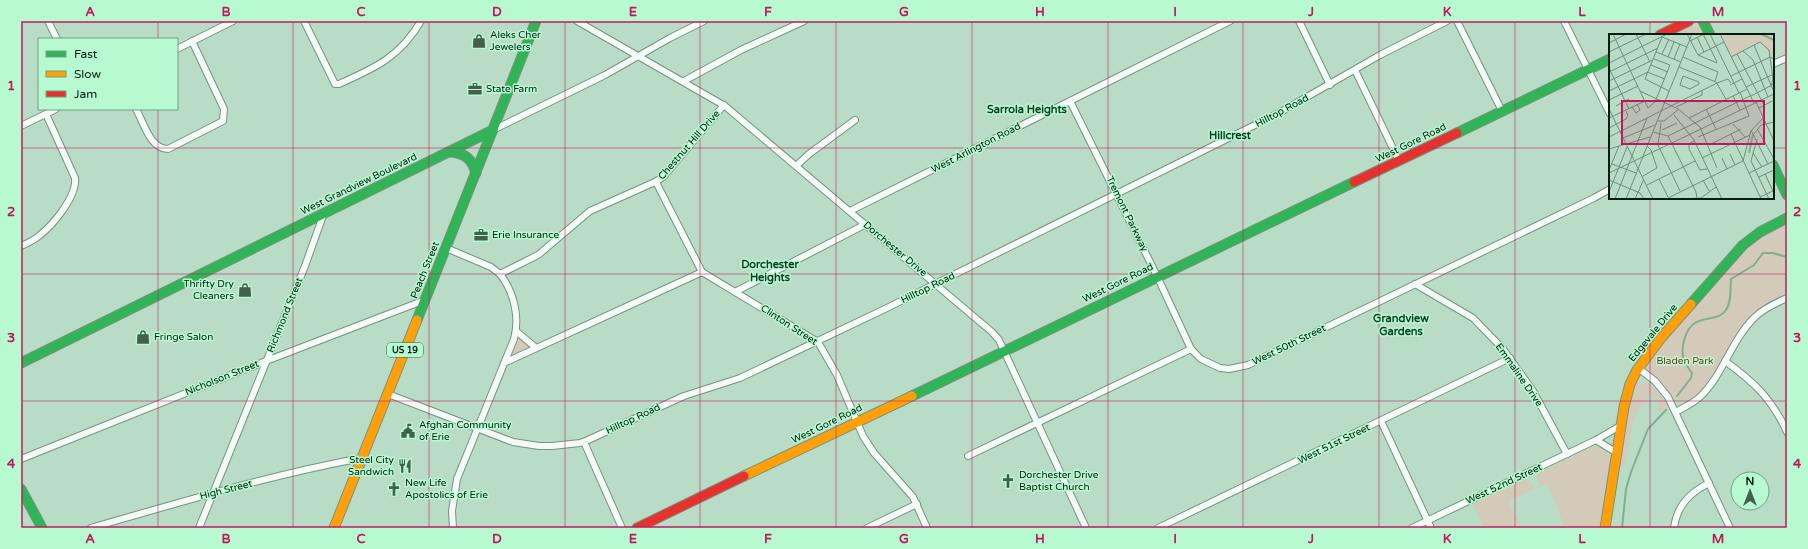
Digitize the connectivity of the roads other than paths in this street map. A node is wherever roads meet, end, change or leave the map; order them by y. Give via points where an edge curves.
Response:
1 (48, 21) edge
2 (233, 21) edge
3 (304, 21) edge
4 (421, 21) edge
5 (536, 21) edge
6 (577, 21) edge
7 (704, 21) edge
8 (804, 21) edge
9 (1230, 21) edge
10 (1298, 21) edge
11 (1447, 21) edge
12 (1458, 21) edge
13 (1564, 21) edge
14 (1689, 21) edge
15 (1703, 21) edge
16 (1679, 23) edge
17 (1662, 34) edge
18 (1710, 34) edge
19 (56, 38) edge
20 (192, 42) junction
21 (178, 49) edge
22 (640, 56) junction
23 (1787, 58) edge
24 (1609, 59) edge
25 (1774, 64) edge
26 (1355, 70) junction
27 (1587, 70) junction
28 (684, 81) junction
29 (1330, 85) junction
30 (1070, 101) junction
31 (724, 105) junction
32 (54, 110) edge
33 (137, 110) edge
34 (1502, 111) junction
35 (1609, 112) edge
36 (46, 114) junction
37 (855, 120) dead end
38 (21, 126) edge
39 (493, 130) junction
40 (448, 152) junction
41 (1399, 161) junction
42 (797, 165) junction
43 (1774, 167) edge
44 (476, 172) junction
45 (656, 182) junction
46 (1609, 189) edge
47 (1117, 194) junction
48 (1787, 195) edge
49 (850, 211) junction
50 (324, 213) junction
51 (1787, 218) edge
52 (866, 224) junction
53 (21, 246) edge
54 (446, 248) junction
55 (702, 272) junction
56 (500, 274) junction
57 (1158, 276) junction
58 (936, 284) junction
59 (1415, 284) junction
60 (735, 292) junction
61 (1787, 298) edge
62 (425, 300) junction
63 (516, 331) junction
64 (818, 342) junction
65 (535, 347) junction
66 (1191, 349) junction
67 (1004, 350) junction
68 (1510, 358) junction
69 (266, 361) junction
70 (1725, 361) junction
71 (21, 363) edge
72 (504, 363) junction
73 (1638, 368) junction
74 (388, 394) junction
75 (1676, 412) junction
76 (857, 421) junction
77 (1381, 421) junction
78 (1037, 423) junction
79 (1620, 426) junction
80 (478, 428) junction
81 (1787, 432) edge
82 (1596, 440) junction
83 (584, 442) junction
84 (1617, 453) junction
85 (1567, 454) junction
86 (968, 456) dead end
87 (362, 458) junction
88 (21, 459) edge
89 (1709, 483) junction
90 (21, 489) edge
91 (214, 492) junction
92 (917, 504) junction
93 (1427, 520) junction
94 (42, 528) edge
95 (91, 528) edge
96 (200, 528) edge
97 (334, 528) edge
98 (453, 528) edge
99 (622, 528) edge
100 (637, 528) edge
101 (867, 528) edge
102 (927, 528) edge
103 (1086, 528) edge
104 (1158, 528) edge
105 (1412, 528) edge
106 (1431, 528) edge
107 (1605, 528) edge
108 (1674, 528) edge
109 (1730, 528) edge

1 - 19 street
2 - 20 street
3 - 4 street via 335,84 387,61 404,46
5 - 39 street, Peach Street / US 19
6 - 22 street, Dorchester Drive
7 - 22 street, West Grandview Boulevard
8 - 28 street via 741,50
9 - 30 street, West Arlington Road
10 - 29 street
11 - 26 street, Hilltop Road
12 - 34 street
13 - 27 street
14 - 16 street
15 - 18 street
16 - 17 street
20 - 21 street
20 - 33 street via 224,109 223,121 163,149 155,145
22 - 28 street, Dorchester Drive
22 - 39 street, West Grandview Boulevard
23 - 25 street
24 - 27 street, West Gore Road
26 - 29 street, Hilltop Road
26 - 41 street
27 - 34 street, West Gore Road
27 - 35 street
28 - 31 street, Dorchester Drive
29 - 47 street, Hilltop Road via 1272,117
30 - 47 street, Tremont Parkway
30 - 49 street, West Arlington Road
31 - 42 street, Dorchester Drive
31 - 45 street, Chestnut Hill Drive
32 - 36 street
34 - 41 street, West Gore Road
36 - 38 street
36 - 53 street via 75,178 74,193 48,228
37 - 42 street
39 - 40 street, West Grandview Boulevard
39 - 44 street, Peach Street / US 19
40 - 44 street via 460,152 469,157
40 - 50 street, West Grandview Boulevard
41 - 57 street, West Gore Road
42 - 49 street, Dorchester Drive
43 - 48 street
44 - 54 street, Peach Street / US 19
45 - 55 street
45 - 56 street, Chestnut Hill Drive via 590,211 538,255
46 - 59 street, West 50th Street
47 - 57 street, Tremont Parkway
47 - 58 street, Hilltop Road
49 - 52 street, Dorchester Drive
50 - 69 street, Richmond Street
50 - 71 street, West Grandview Boulevard
51 - 73 street, Edgevale Drive via 1760,232 1743,245
52 - 58 street, Dorchester Drive
52 - 60 street
54 - 56 street via 491,267
54 - 62 street, Peach Street / US 19
55 - 60 street, Clinton Street
55 - 65 street
56 - 63 street via 515,307
57 - 66 street, Tremont Parkway
57 - 67 street, West Gore Road
58 - 64 street, Hilltop Road
58 - 67 street, Dorchester Drive via 992,332
59 - 66 street, West 50th Street via 1239,368 1229,369 1210,364
59 - 68 street, Emmaline Drive via 1474,318
60 - 64 street, Clinton Street
61 - 70 street via 1756,316
62 - 69 street, Nicholson Street
62 - 74 street, Peach Street / US 19
63 - 65 street
63 - 72 street
64 - 76 street, Clinton Street
64 - 83 street, Hilltop Road via 740,378 684,396
65 - 72 street
66 - 78 street
67 - 76 street, West Gore Road
67 - 78 street, Dorchester Drive
68 - 77 street, West 51st Street
68 - 85 street, Emmaline Drive via 1533,392
69 - 88 street, Nicholson Street
69 - 91 street, Richmond Street
70 - 75 street via 1703,394
70 - 81 street via 1750,379 1763,393
72 - 80 street
73 - 75 street via 1663,390
73 - 79 street, Edgevale Drive via 1628,390
74 - 80 street, Hilltop Road
74 - 87 street, Peach Street / US 19
75 - 89 street
76 - 92 street, Clinton Street via 874,453 907,489
76 - 100 street, West Gore Road
77 - 93 street
77 - 104 street, West 51st Street
78 - 86 street
78 - 103 street, Dorchester Drive
79 - 82 street, West 52nd Street
79 - 84 street, Edgevale Drive
80 - 83 street, Hilltop Road via 523,444 552,446
80 - 98 street via 457,479 452,511
82 - 84 street
82 - 85 street, West 52nd Street
83 - 99 street
84 - 107 street, Edgevale Drive
85 - 93 street, West 52nd Street
87 - 91 street, High Street
87 - 97 street, Peach Street / US 19
89 - 108 street via 1686,499 1678,512
89 - 109 street
90 - 94 street
91 - 95 street, High Street
91 - 96 street, Richmond Street
92 - 101 street
92 - 102 street, Clinton Street
93 - 105 street, West 52nd Street
93 - 106 street

